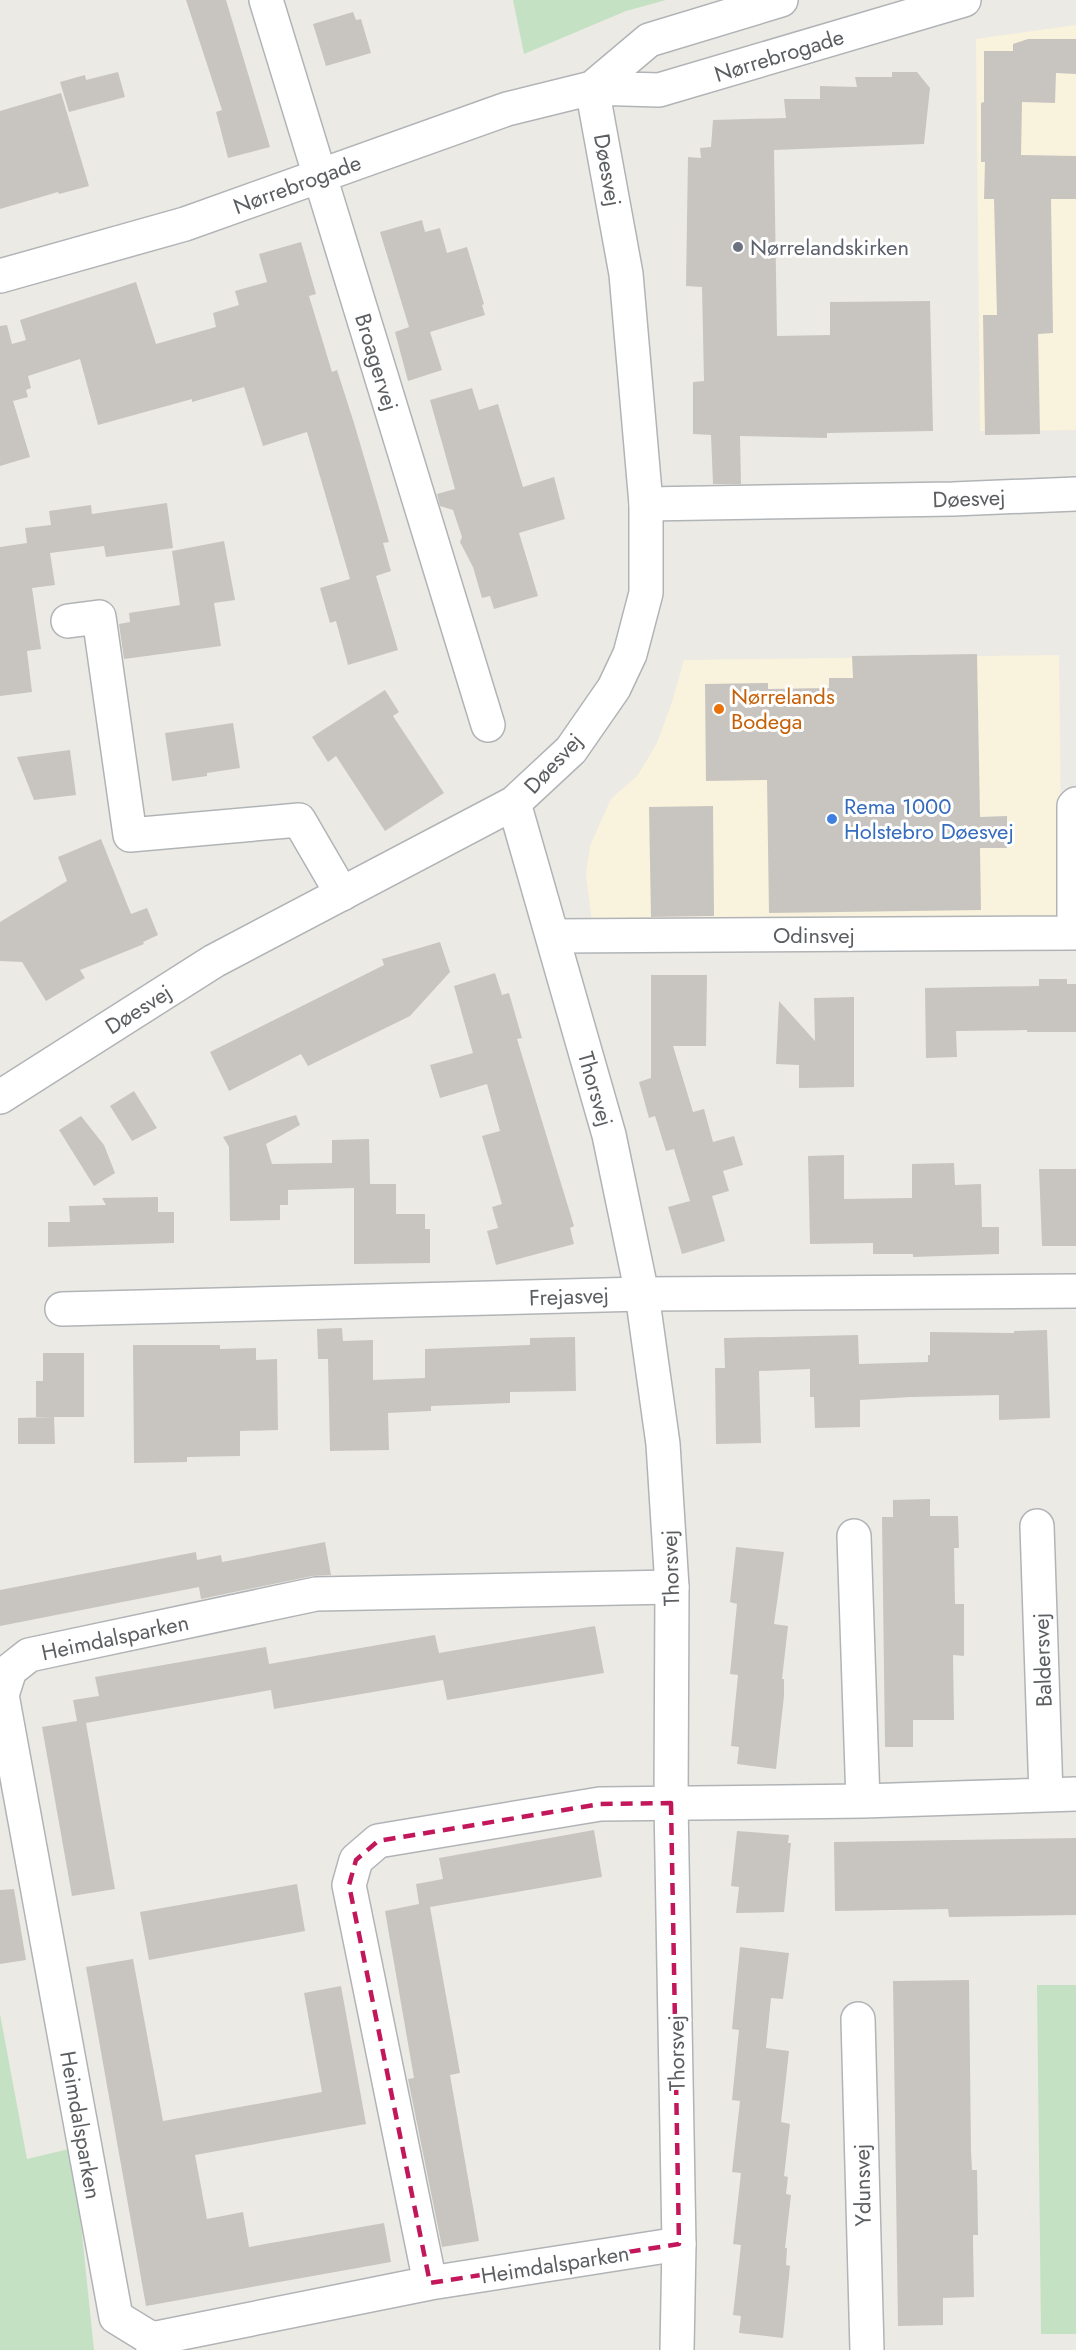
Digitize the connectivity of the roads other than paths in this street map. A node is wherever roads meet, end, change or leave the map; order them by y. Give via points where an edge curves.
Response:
1 (266, 0) edge
2 (782, 0) edge
3 (964, 0) edge
4 (592, 88) junction
5 (320, 176) junction
6 (0, 276) edge
7 (1076, 494) edge
8 (646, 504) junction
9 (68, 621) dead end
10 (488, 724) dead end
11 (514, 803) junction
12 (1076, 804) edge
13 (342, 894) junction
14 (1075, 933) edge
15 (553, 936) junction
16 (0, 1097) edge
17 (1076, 1291) edge
18 (642, 1294) junction
19 (62, 1310) dead end
20 (1037, 1526) dead end
21 (854, 1536) dead end
22 (672, 1587) junction
23 (1061, 1795) edge
24 (863, 1801) junction
25 (671, 1803) junction
26 (858, 2019) dead end
27 (679, 2244) junction
28 (430, 2283) junction
29 (153, 2344) edge
30 (677, 2350) edge
31 (867, 2350) edge

1 - 5 street, Broagervej
2 - 4 street, Nørrebrogade via 649,40
3 - 4 street, Nørrebrogade via 659,90
4 - 5 street, Nørrebrogade via 507,109
4 - 8 street, Døesvej via 626,274
5 - 6 street, Nørrebrogade via 185,224
5 - 10 street, Broagervej
7 - 8 street, Døesvej
8 - 11 street, Døesvej via 646,593 630,654 614,688 571,750
9 - 13 street via 99,617 130,835 299,820
11 - 13 street, Døesvej
11 - 15 street, Thorsvej
12 - 14 street, Odinsvej
13 - 16 street, Døesvej via 214,961
14 - 15 street, Odinsvej
15 - 18 street, Thorsvej via 609,1135
17 - 18 street, Frejasvej
18 - 19 street, Frejasvej
18 - 22 street, Thorsvej via 663,1444
20 - 23 street, Baldersvej
21 - 24 street
22 - 25 street, Thorsvej
22 - 29 street, Heimdalsparken via 316,1594 29,1655 10,1670 2,1695 116,2317
23 - 24 street, Baldersvej
24 - 25 street, Baldersvej
25 - 27 street, Thorsvej
25 - 28 street via 600,1804 378,1841 356,1860 349,1885
26 - 31 street, Ydunsvej
27 - 28 street, Heimdalsparken
27 - 30 street, Thorsvej
28 - 29 street, Heimdalsparken

